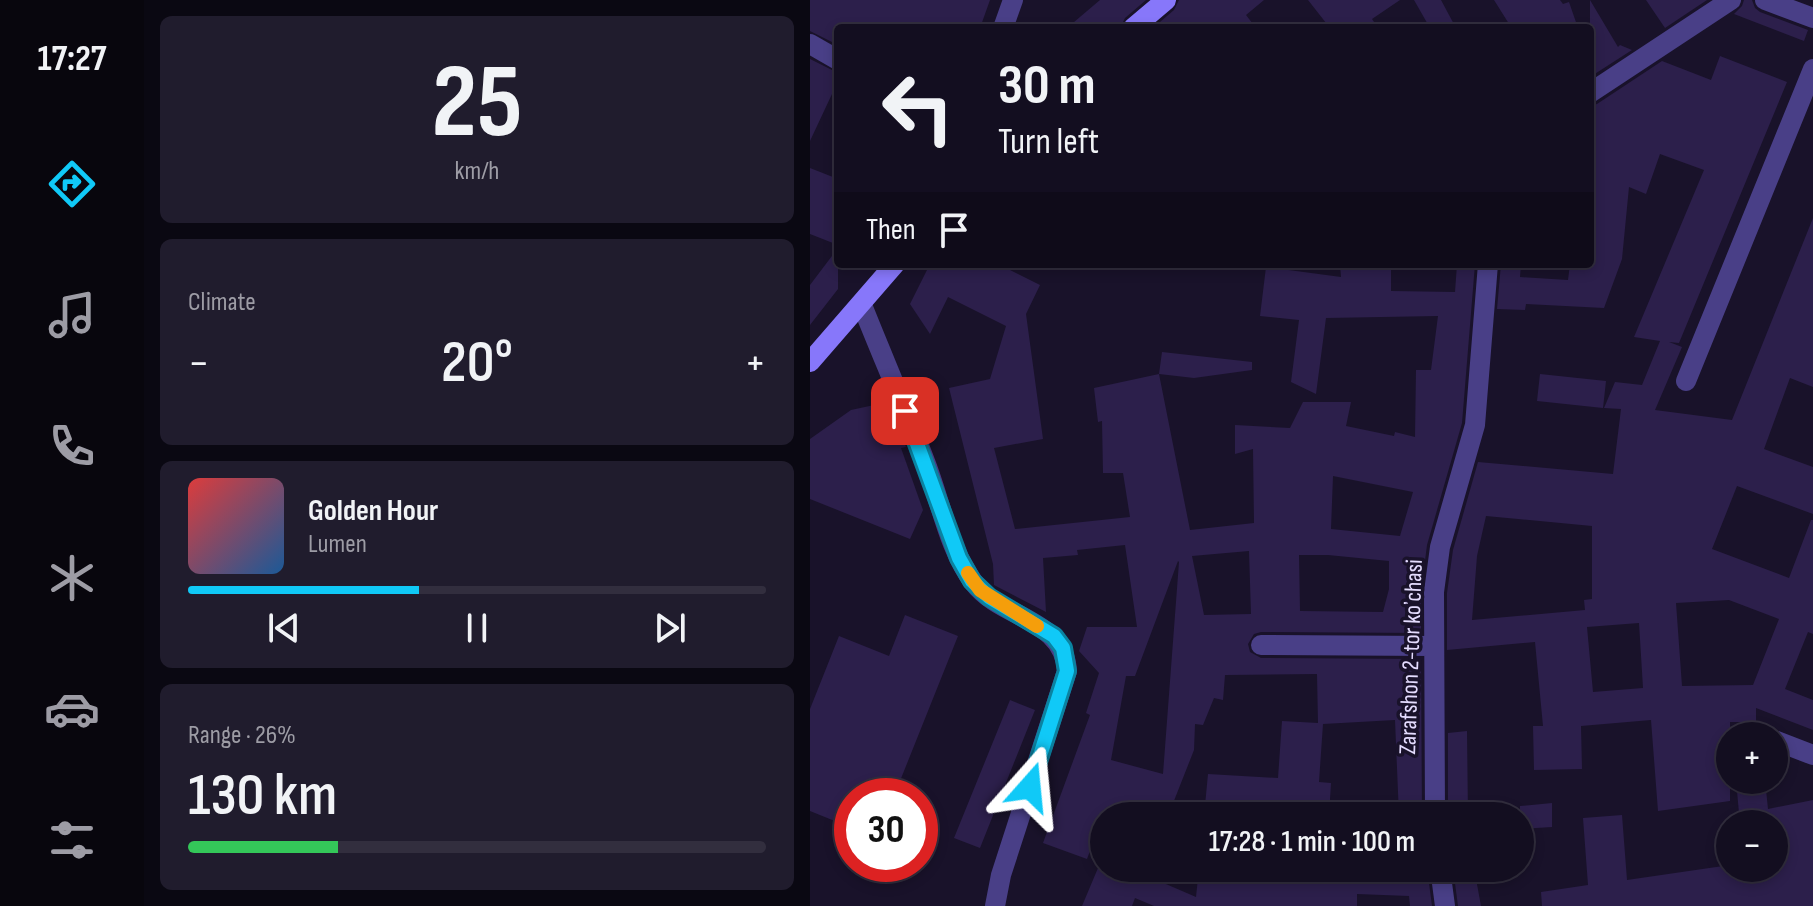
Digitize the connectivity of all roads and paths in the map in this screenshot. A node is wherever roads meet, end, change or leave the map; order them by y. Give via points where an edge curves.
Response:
1 (1013, 0) edge
2 (1166, 0) edge
3 (1731, 0) edge
4 (1765, 0) edge
5 (1813, 18) edge
6 (1004, 24) edge
7 (1138, 24) edge
8 (810, 44) edge
9 (834, 58) edge
10 (1813, 69) edge
11 (1594, 90) edge
12 (892, 268) edge
13 (1488, 268) edge
14 (862, 305) junction
15 (810, 362) edge
16 (1686, 381) dead end
17 (1261, 645) dead end
18 (1432, 646) junction
19 (1788, 745) edge
20 (1813, 755) edge
21 (1435, 802) edge
22 (1442, 882) edge
23 (995, 906) edge
24 (1445, 906) edge

1 - 6 street
2 - 7 street
3 - 11 street
4 - 5 street
8 - 9 street
10 - 16 street
12 - 14 street
13 - 18 street, Zarafshon 2-tor koʼchasi via 1475,425 1440,547
14 - 15 street
14 - 23 street via 972,581 1054,636 1067,661
17 - 18 street
18 - 21 street, Zarafshon 2-tor koʼchasi
19 - 20 street
22 - 24 street

